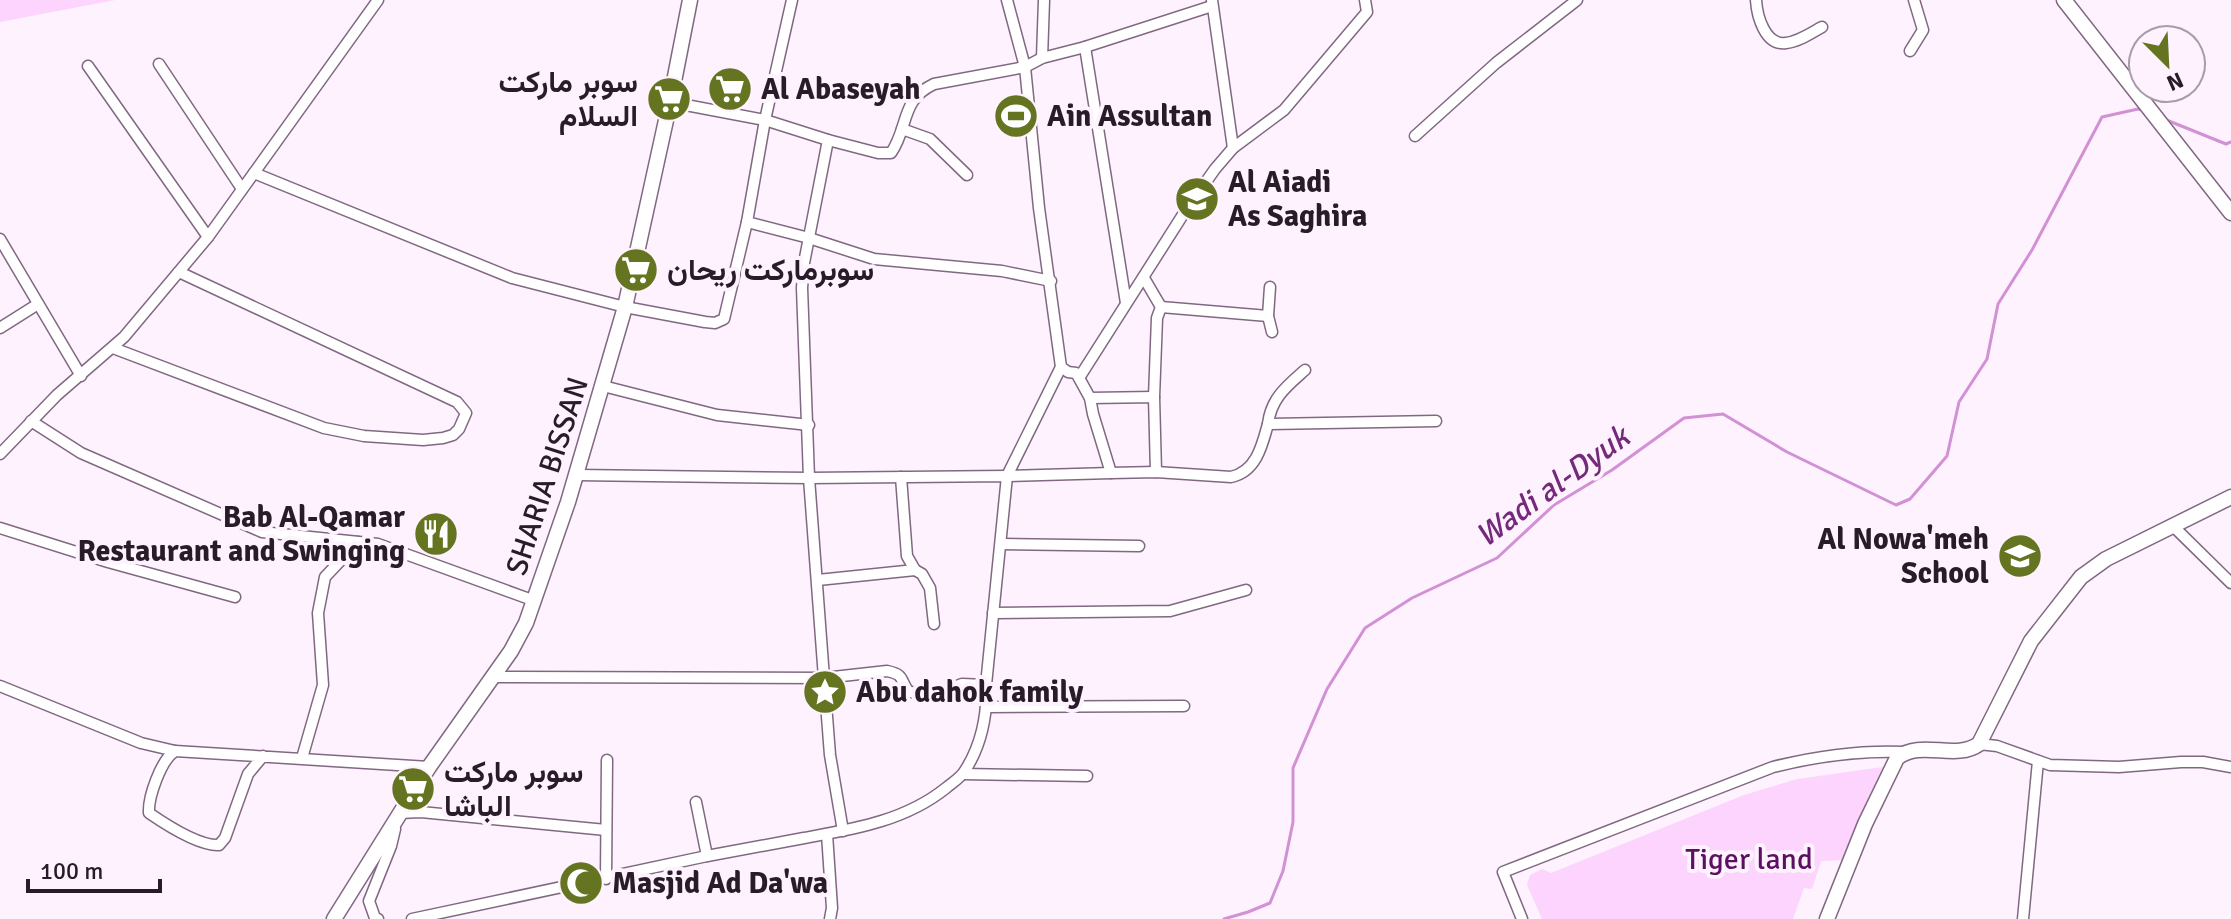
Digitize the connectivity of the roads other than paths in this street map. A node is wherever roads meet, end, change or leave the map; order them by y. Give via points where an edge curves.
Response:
1 (378, 0) edge
2 (690, 0) edge
3 (792, 0) edge
4 (1007, 0) edge
5 (1044, 0) edge
6 (1365, 0) edge
7 (1377, 0) edge
8 (1577, 0) edge
9 (1756, 0) edge
10 (1914, 0) edge
11 (2064, 0) edge
12 (1212, 3) edge
13 (1367, 12) junction
14 (1822, 27) dead end
15 (1085, 47) junction
16 (1910, 51) dead end
17 (1042, 58) junction
18 (159, 64) dead end
19 (88, 66) dead end
20 (1025, 67) junction
21 (670, 102) junction
22 (765, 120) junction
23 (902, 129) junction
24 (1415, 136) dead end
25 (828, 140) junction
26 (1233, 148) junction
27 (254, 173) junction
28 (967, 175) dead end
29 (242, 189) junction
30 (2231, 213) edge
31 (747, 222) junction
32 (208, 237) junction
33 (809, 238) junction
34 (0, 239) edge
35 (179, 272) junction
36 (1144, 278) junction
37 (1051, 281) junction
38 (1270, 287) dead end
39 (1126, 303) junction
40 (38, 304) junction
41 (625, 307) junction
42 (1161, 307) junction
43 (1268, 316) junction
44 (0, 328) edge
45 (1272, 332) dead end
46 (113, 348) junction
47 (1061, 367) junction
48 (1305, 370) dead end
49 (81, 376) junction
50 (1079, 378) junction
51 (603, 386) junction
52 (1154, 397) junction
53 (1090, 398) junction
54 (31, 421) junction
55 (1436, 421) dead end
56 (1268, 424) junction
57 (809, 425) junction
58 (0, 454) edge
59 (1156, 472) junction
60 (1111, 473) junction
61 (576, 475) junction
62 (1007, 476) junction
63 (901, 477) junction
64 (809, 478) junction
65 (2231, 497) edge
66 (2173, 526) junction
67 (0, 528) edge
68 (358, 542) junction
69 (1001, 544) junction
70 (1139, 546) dead end
71 (915, 570) junction
72 (818, 580) junction
73 (2231, 583) edge
74 (1246, 590) dead end
75 (235, 597) dead end
76 (535, 601) junction
77 (993, 613) junction
78 (934, 624) dead end
79 (493, 677) junction
80 (824, 678) junction
81 (986, 685) junction
82 (0, 686) edge
83 (1184, 706) dead end
84 (988, 707) junction
85 (1979, 744) junction
86 (175, 751) junction
87 (1905, 752) junction
88 (263, 756) junction
89 (302, 758) junction
90 (607, 760) dead end
91 (2038, 761) junction
92 (429, 767) junction
93 (2231, 767) edge
94 (963, 774) junction
95 (1087, 776) dead end
96 (696, 802) dead end
97 (400, 813) junction
98 (606, 830) junction
99 (843, 831) junction
100 (827, 834) junction
101 (707, 856) junction
102 (606, 879) junction
103 (334, 919) edge
104 (378, 919) edge
105 (412, 919) edge
106 (830, 919) edge
107 (1522, 919) edge
108 (1827, 919) edge
109 (2023, 919) edge

1 - 27 street
2 - 21 street, SHARIA BISSAN
3 - 22 street
4 - 20 street
5 - 17 street
6 - 13 street
7 - 13 street
8 - 24 street
9 - 14 street via 1761,25 1778,42
10 - 16 street via 1923,30
11 - 30 street
12 - 15 street
12 - 26 street
13 - 26 street via 1284,110
15 - 17 street
15 - 39 street
17 - 20 street
18 - 29 street
19 - 32 street
20 - 23 street via 925,88 914,97
20 - 37 street
21 - 22 street
21 - 41 street, SHARIA BISSAN
22 - 25 street
22 - 31 street
23 - 25 street via 891,153
23 - 28 street via 930,139
25 - 33 street
26 - 36 street
27 - 29 street
27 - 41 street via 512,278
29 - 32 street
31 - 33 street
31 - 41 street via 721,322
32 - 35 street
33 - 37 street via 874,259
33 - 57 street via 801,307
34 - 40 street
35 - 46 street
35 - 46 street via 457,402 466,413 464,421 453,435 423,440 324,428
36 - 39 street
36 - 42 street
37 - 47 street
38 - 43 street
39 - 50 street
40 - 44 street
40 - 49 street
41 - 51 street, SHARIA BISSAN
42 - 43 street
42 - 52 street
43 - 45 street
46 - 49 street
47 - 50 street
47 - 62 street
48 - 56 street via 1274,400
49 - 54 street
50 - 53 street
51 - 57 street via 717,415
51 - 61 street, SHARIA BISSAN
52 - 53 street
52 - 59 street
53 - 60 street
54 - 58 street
54 - 68 street via 81,453 262,532
55 - 56 street
56 - 59 street via 1253,463 1240,475
57 - 64 street
59 - 60 street
60 - 62 street
61 - 64 street
61 - 76 street, SHARIA BISSAN
62 - 63 street
62 - 69 street
63 - 64 street
63 - 71 street via 907,556
64 - 72 street
65 - 66 street
66 - 73 street
66 - 85 street via 2106,559 2070,588 2031,641
67 - 75 street
68 - 76 street via 378,544
68 - 89 street via 325,577 318,613 323,685
69 - 70 street
69 - 77 street
71 - 72 street
71 - 78 street via 930,588
72 - 80 street
74 - 77 street via 1170,611
76 - 79 street, SHARIA BISSAN
77 - 81 street
79 - 80 street
79 - 92 street, SHARIA BISSAN
80 - 81 street via 887,671 898,673 915,693
80 - 99 street
81 - 84 street
82 - 86 street via 141,743
83 - 84 street
84 - 94 street
85 - 87 street via 1968,750
85 - 91 street
86 - 88 street
86 - 88 street via 158,776 149,813 210,845 225,838 248,774
87 - 107 street via 1811,757 1773,767 1503,872
87 - 108 street via 1897,758 1865,824
88 - 89 street
89 - 92 street
90 - 98 street
91 - 93 street via 2066,766 2203,762
91 - 109 street
92 - 97 street, SHARIA BISSAN
94 - 95 street
94 - 99 street via 913,810
96 - 101 street
97 - 98 street
97 - 103 street, SHARIA BISSAN
97 - 104 street via 369,901
98 - 102 street
99 - 100 street
100 - 101 street
100 - 106 street
101 - 102 street
102 - 105 street

